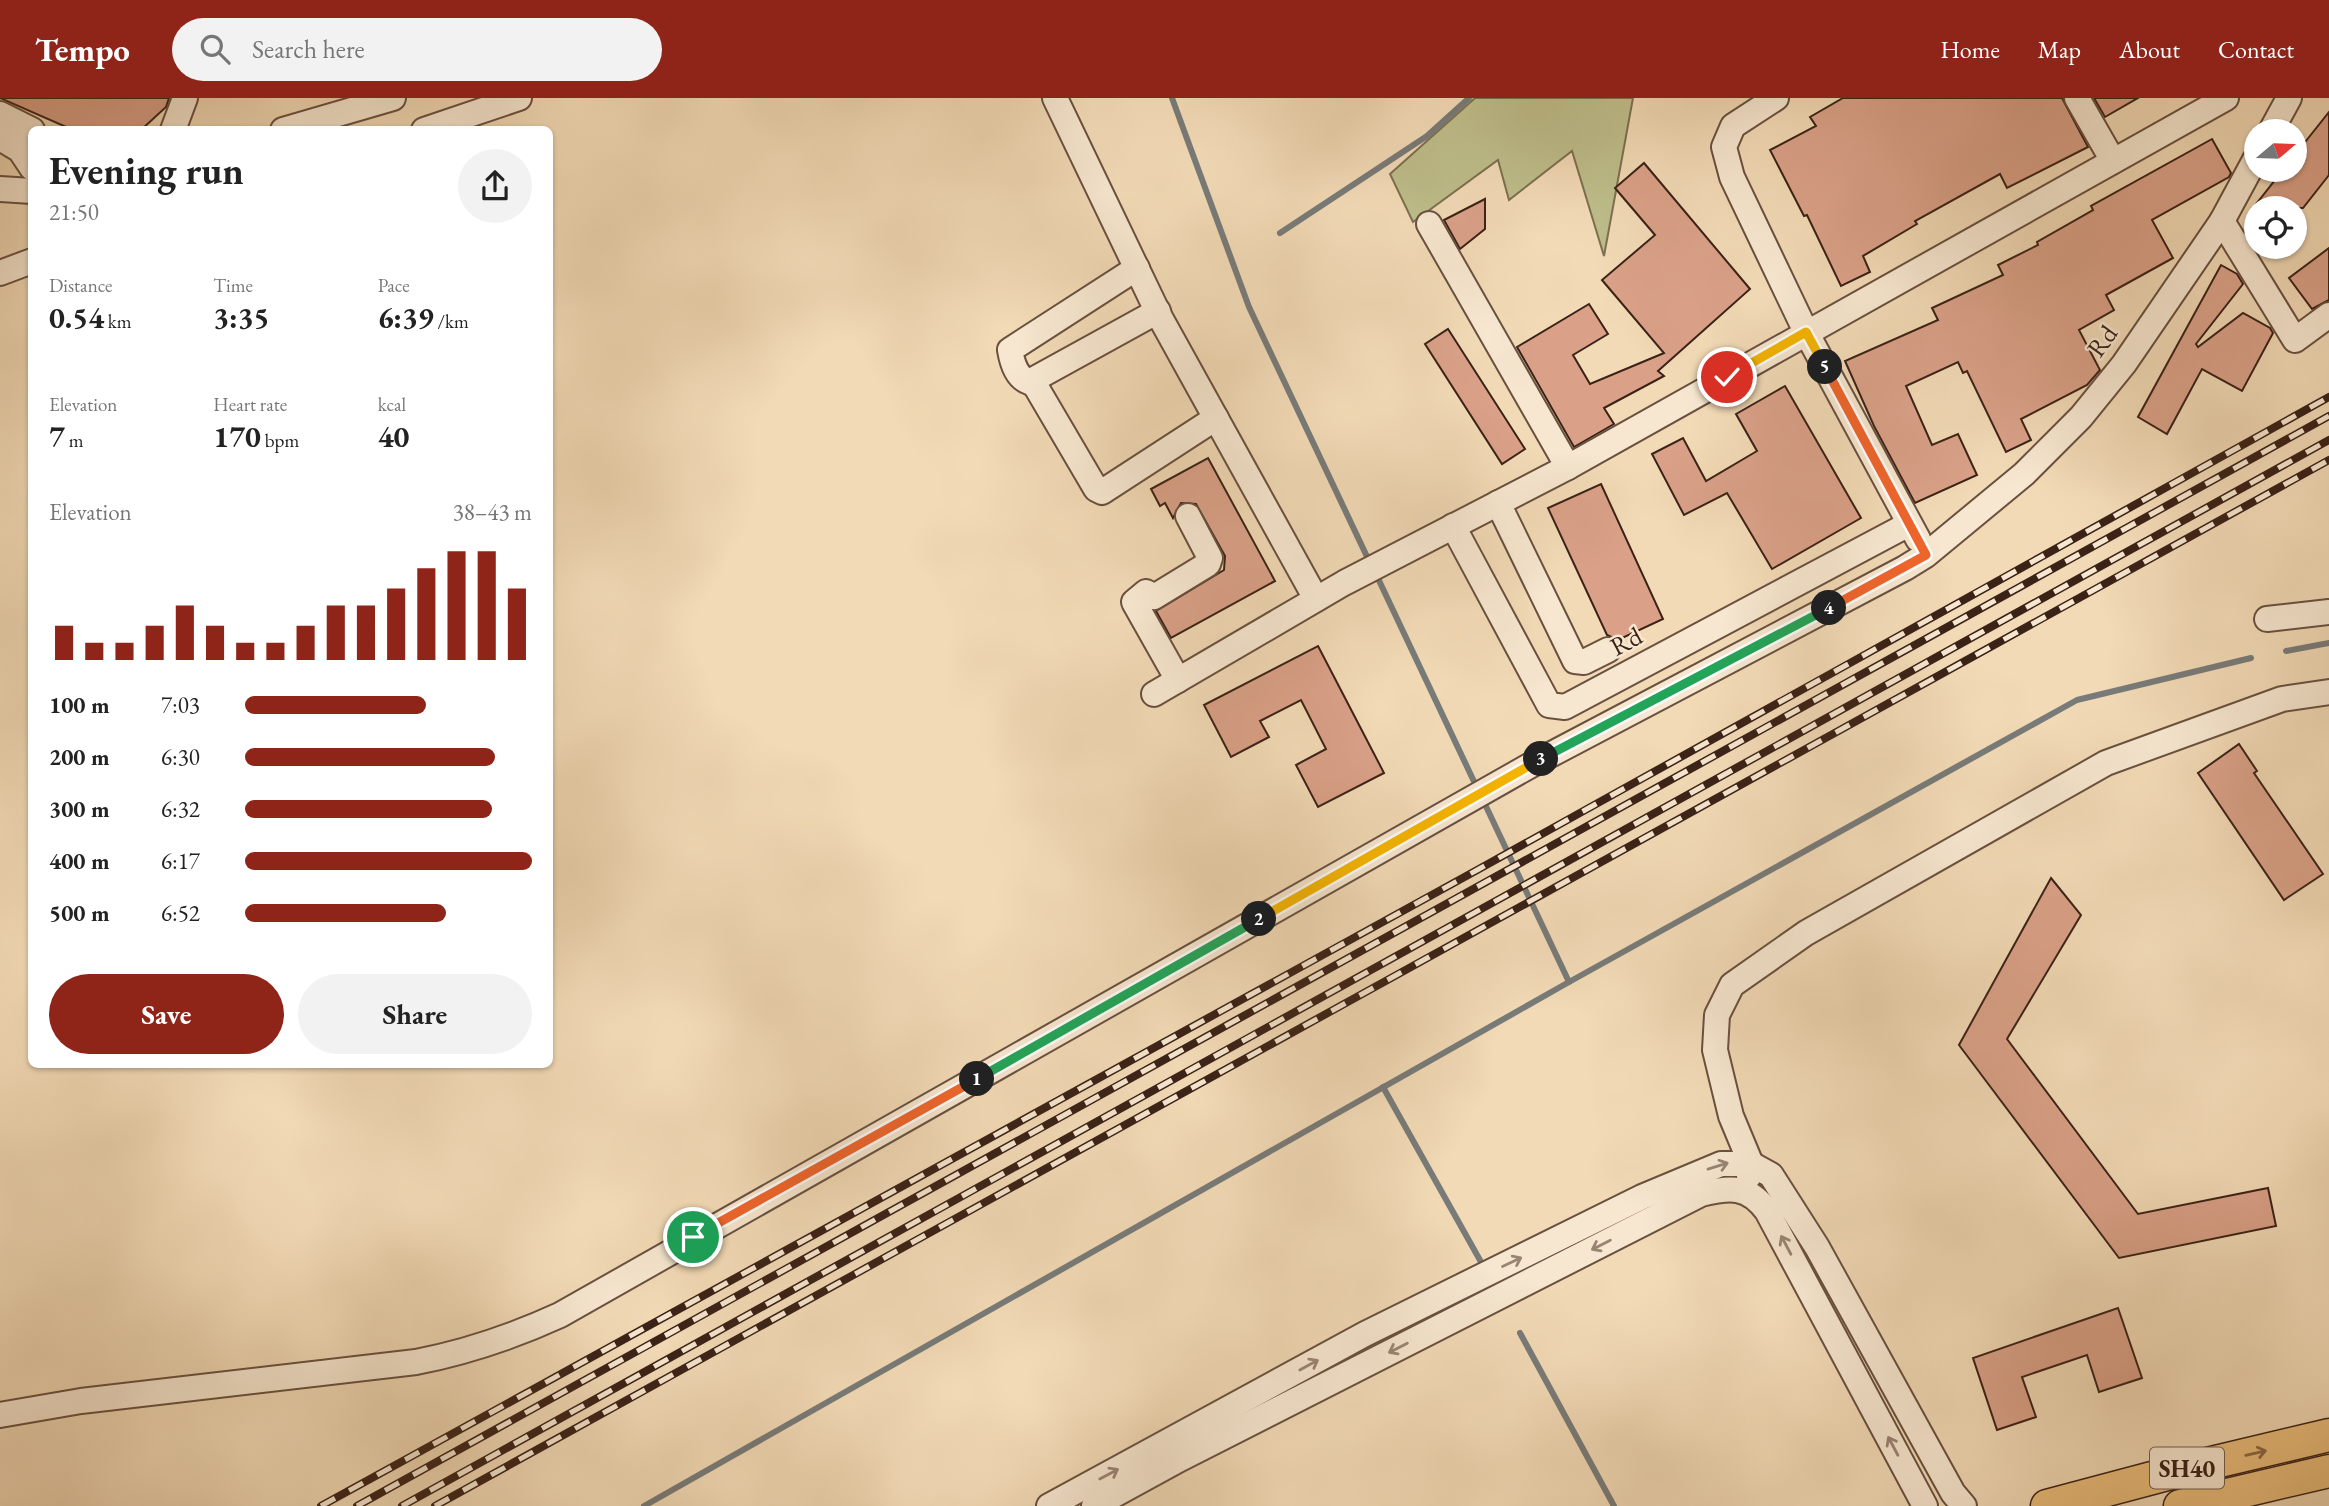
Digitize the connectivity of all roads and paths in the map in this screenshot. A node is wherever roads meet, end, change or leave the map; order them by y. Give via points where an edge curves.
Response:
1 (185, 98) edge
2 (393, 98) edge
3 (519, 98) edge
4 (1055, 98) edge
5 (1776, 98) edge
6 (2077, 98) edge
7 (2226, 98) edge
8 (2289, 98) edge
9 (0, 114) edge
10 (2278, 119) edge
11 (174, 126) edge
12 (297, 126) edge
13 (436, 126) edge
14 (28, 128) edge
15 (0, 138) edge
16 (2113, 161) junction
17 (28, 162) edge
18 (2244, 180) edge
19 (0, 189) edge
20 (28, 191) edge
21 (2222, 221) junction
22 (1429, 224) dead end
23 (28, 262) edge
24 (1137, 268) junction
25 (0, 273) edge
26 (1158, 311) junction
27 (2329, 315) edge
28 (1806, 332) junction
29 (1032, 380) junction
30 (1216, 418) junction
31 (1132, 455) dead end
32 (1568, 467) junction
33 (1090, 480) junction
34 (1498, 503) junction
35 (1188, 516) dead end
36 (1909, 524) junction
37 (1453, 526) junction
38 (1926, 555) junction
39 (1317, 599) junction
40 (2329, 612) edge
41 (2267, 619) dead end
42 (1608, 650) dead end
43 (1178, 680) junction
44 (2329, 692) edge
45 (1154, 694) dead end
46 (1751, 1164) junction
47 (1747, 1191) junction
48 (0, 1415) edge
49 (2329, 1436) edge
50 (2329, 1471) edge
51 (1049, 1506) edge
52 (1094, 1506) edge
53 (1925, 1506) edge
54 (1964, 1506) edge
55 (2047, 1506) edge
56 (2180, 1506) edge

1 - 11 street
2 - 12 street
3 - 13 street
4 - 24 street
5 - 28 street via 1732,126 1724,147 1732,177
6 - 16 street
7 - 16 street
8 - 10 street
9 - 14 street
15 - 17 street via 20,150
16 - 28 street
18 - 21 street, Rd
19 - 20 street
21 - 27 street via 2295,341
21 - 38 street, Rd via 2124,364 2081,417 2024,474
22 - 32 street
23 - 25 street
24 - 26 street
24 - 29 street via 1010,350 1019,375 1024,381
26 - 29 street
26 - 30 street
28 - 32 street
28 - 36 street
29 - 33 street
30 - 33 street via 1102,492
30 - 39 street
31 - 33 street
32 - 34 street
34 - 37 street
34 - 42 street via 1575,661 1584,662
35 - 43 street via 1210,558 1208,564 1154,597 1146,592 1134,602
36 - 37 street, Rd via 1564,707 1549,705
36 - 38 street
37 - 39 street
38 - 48 street, Rd via 1531,765 560,1315 508,1339 416,1362 80,1401
39 - 43 street
40 - 41 street
43 - 45 street
44 - 46 street via 2282,699 2106,763 1806,933 1732,985 1717,1015 1715,1050 1731,1116
46 - 47 street
51 -> 46 street via 1365,1334 1642,1197 1721,1164
46 - 54 street via 1771,1175 1817,1247
47 -> 52 street via 1727,1188 1701,1194
53 -> 47 street via 1775,1224
55 -> 49 main road, SH40
50 - 56 main road, SH40

